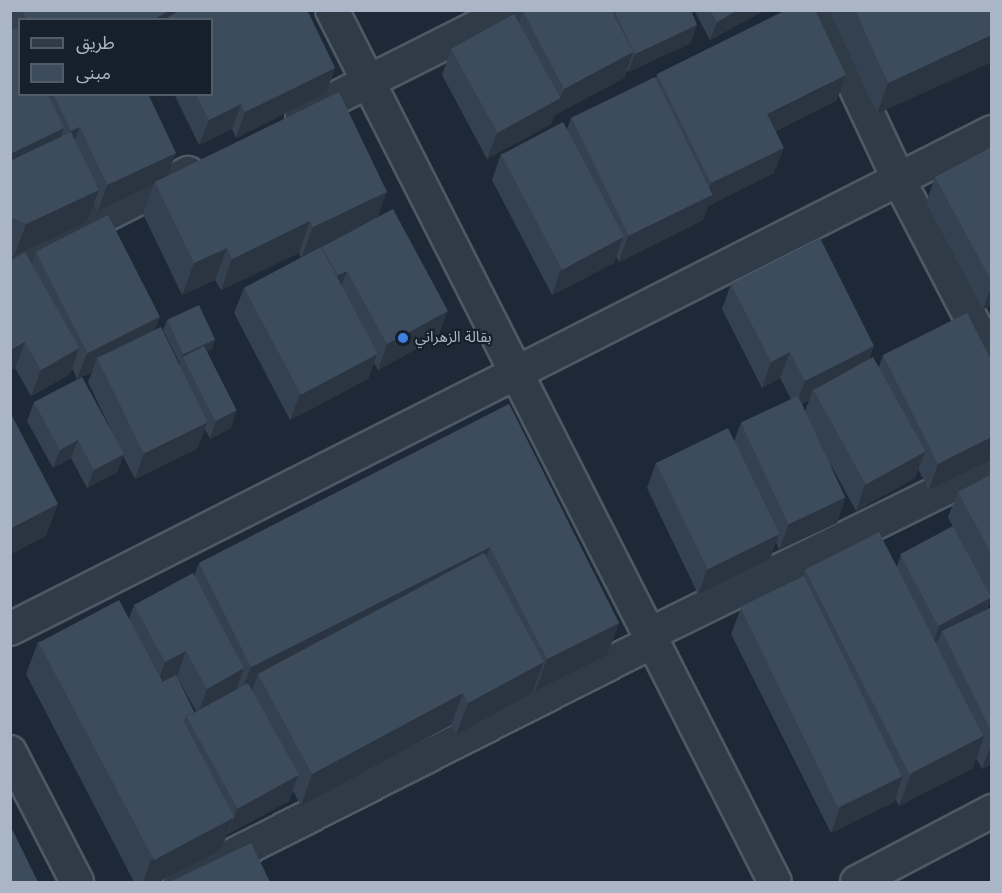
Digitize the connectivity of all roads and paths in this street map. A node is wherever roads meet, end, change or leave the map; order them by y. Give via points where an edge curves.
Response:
1 (332, 10) edge
2 (511, 10) edge
3 (819, 10) edge
4 (368, 81) junction
5 (273, 129) edge
6 (992, 132) edge
7 (210, 162) edge
8 (899, 180) junction
9 (10, 264) edge
10 (992, 359) edge
11 (516, 375) junction
12 (992, 466) edge
13 (10, 628) edge
14 (650, 638) junction
15 (10, 752) edge
16 (992, 811) edge
17 (77, 882) edge
18 (180, 882) edge
19 (775, 882) edge
20 (857, 882) edge

1 - 4 street
2 - 4 street
3 - 8 street
4 - 5 street
4 - 11 street
6 - 8 street
7 - 9 street
8 - 10 street
8 - 11 street
11 - 13 street
11 - 14 street
12 - 14 street
14 - 18 street
14 - 19 street
15 - 17 street
16 - 20 street

